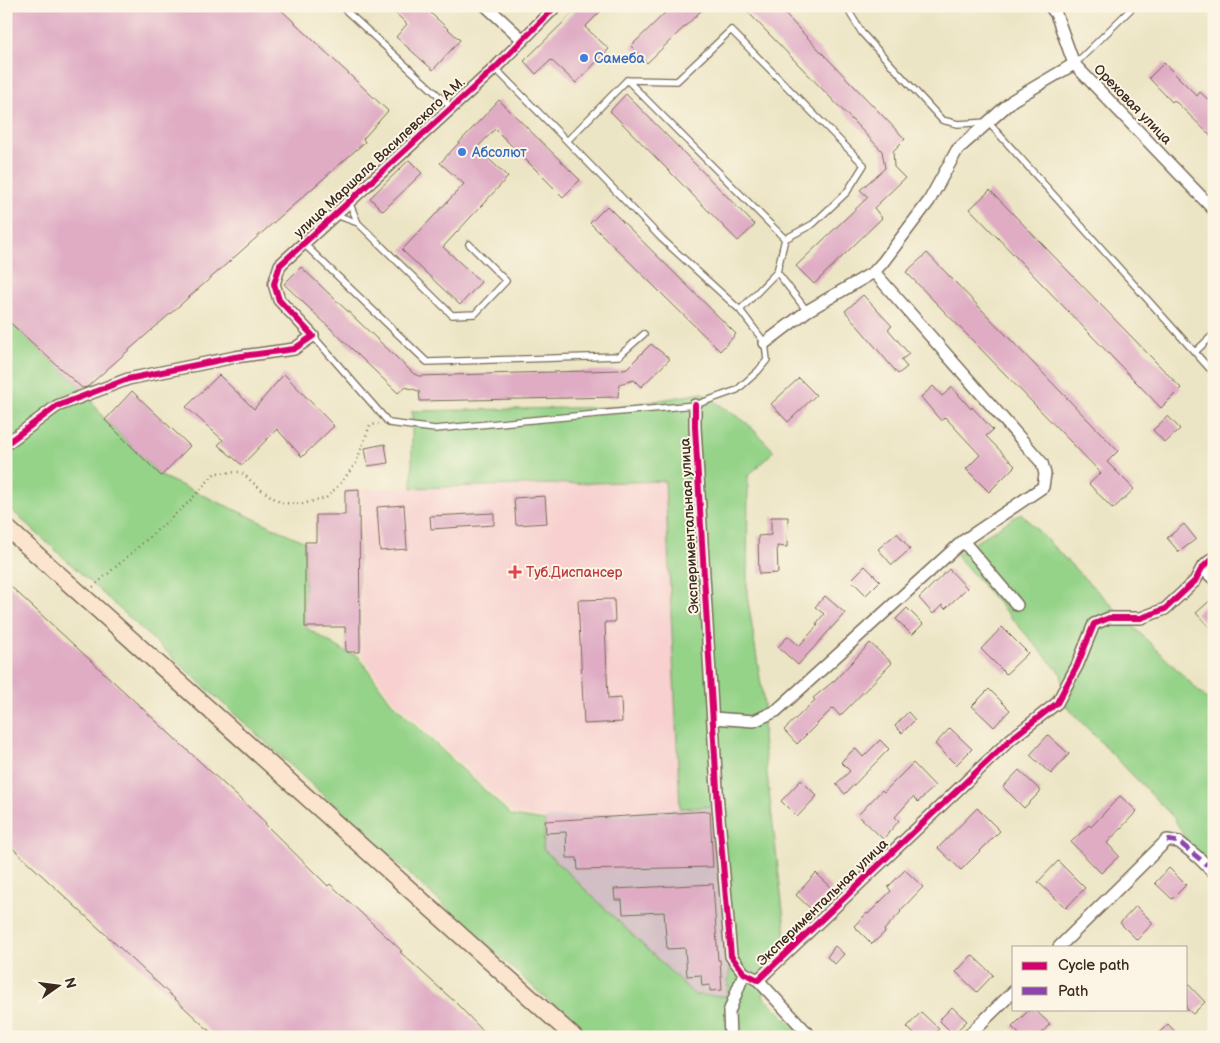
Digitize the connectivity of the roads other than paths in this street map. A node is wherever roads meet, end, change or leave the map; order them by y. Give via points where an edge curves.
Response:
1 (341, 6) edge
2 (486, 6) edge
3 (556, 6) edge
4 (849, 6) edge
5 (1050, 6) edge
6 (1134, 6) edge
7 (523, 40) junction
8 (1074, 64) junction
9 (495, 68) junction
10 (628, 80) junction
11 (452, 108) junction
12 (988, 122) junction
13 (567, 141) junction
14 (349, 202) junction
15 (1214, 210) edge
16 (336, 215) junction
17 (358, 223) junction
18 (785, 239) junction
19 (304, 244) junction
20 (469, 244) dead end
21 (777, 272) junction
22 (874, 272) junction
23 (740, 310) junction
24 (807, 310) junction
25 (644, 334) dead end
26 (1214, 334) edge
27 (313, 336) junction
28 (765, 343) junction
29 (1195, 352) junction
30 (1209, 368) dead end
31 (695, 405) junction
32 (6, 444) edge
33 (6, 527) edge
34 (963, 541) junction
35 (1214, 557) edge
36 (1202, 568) junction
37 (1214, 579) edge
38 (1017, 605) dead end
39 (713, 718) junction
40 (1214, 873) edge
41 (1060, 946) edge
42 (744, 973) junction
43 (758, 980) junction
44 (1012, 993) edge
45 (574, 1037) edge
46 (730, 1037) edge
47 (811, 1037) edge
48 (967, 1037) edge

1 - 11 lane
2 - 7 street
3 - 7 street, улица Маршала Василевского А.М.
4 - 12 lane via 848,10 862,33 942,120 958,124
5 - 8 street, Ореховая улица
6 - 8 lane
7 - 9 street, улица Маршала Василевского А.М.
8 - 12 street via 1013,100
8 - 15 street, Ореховая улица
9 - 11 street, улица Маршала Василевского А.М.
9 - 13 lane
10 - 13 lane
10 - 18 lane
10 - 18 lane via 677,81 730,30 864,165 847,192 813,224
11 - 14 street, улица Маршала Василевского А.М.
12 - 22 street via 956,150 929,202
12 - 29 lane
13 - 23 lane via 662,239
14 - 16 street, улица Маршала Василевского А.М.
14 - 17 lane
16 - 17 lane
16 - 19 street, улица Маршала Василевского А.М.
17 - 20 lane via 452,315 475,314 506,281
18 - 21 lane
19 - 25 lane via 427,362 619,356
19 - 27 street, улица Маршала Василевского А.М. via 280,265 274,284 279,300
21 - 23 lane
21 - 24 lane
22 - 24 street
22 - 34 street via 1042,463 1045,474 1043,487
23 - 28 lane
24 - 28 street
26 - 29 lane
27 - 31 lane via 389,423 435,429
27 - 32 street via 294,348 128,379 57,406
28 - 31 lane via 767,360 737,390
29 - 30 lane
31 - 39 street, Экспериментальная улица
33 - 45 main road
34 - 38 street
34 - 39 street via 776,711 754,721
35 - 36 street, Экспериментальная улица
36 - 37 street
36 - 43 street, Экспериментальная улица via 1195,581 1165,609 1141,618 1109,618 1094,624 1077,666 1056,703 1012,739
39 - 42 street, Экспериментальная улица via 731,956
40 - 41 street via 1179,842 1167,840
42 - 43 street, Экспериментальная улица
42 - 46 street via 729,1012
43 - 47 street
44 - 48 street

